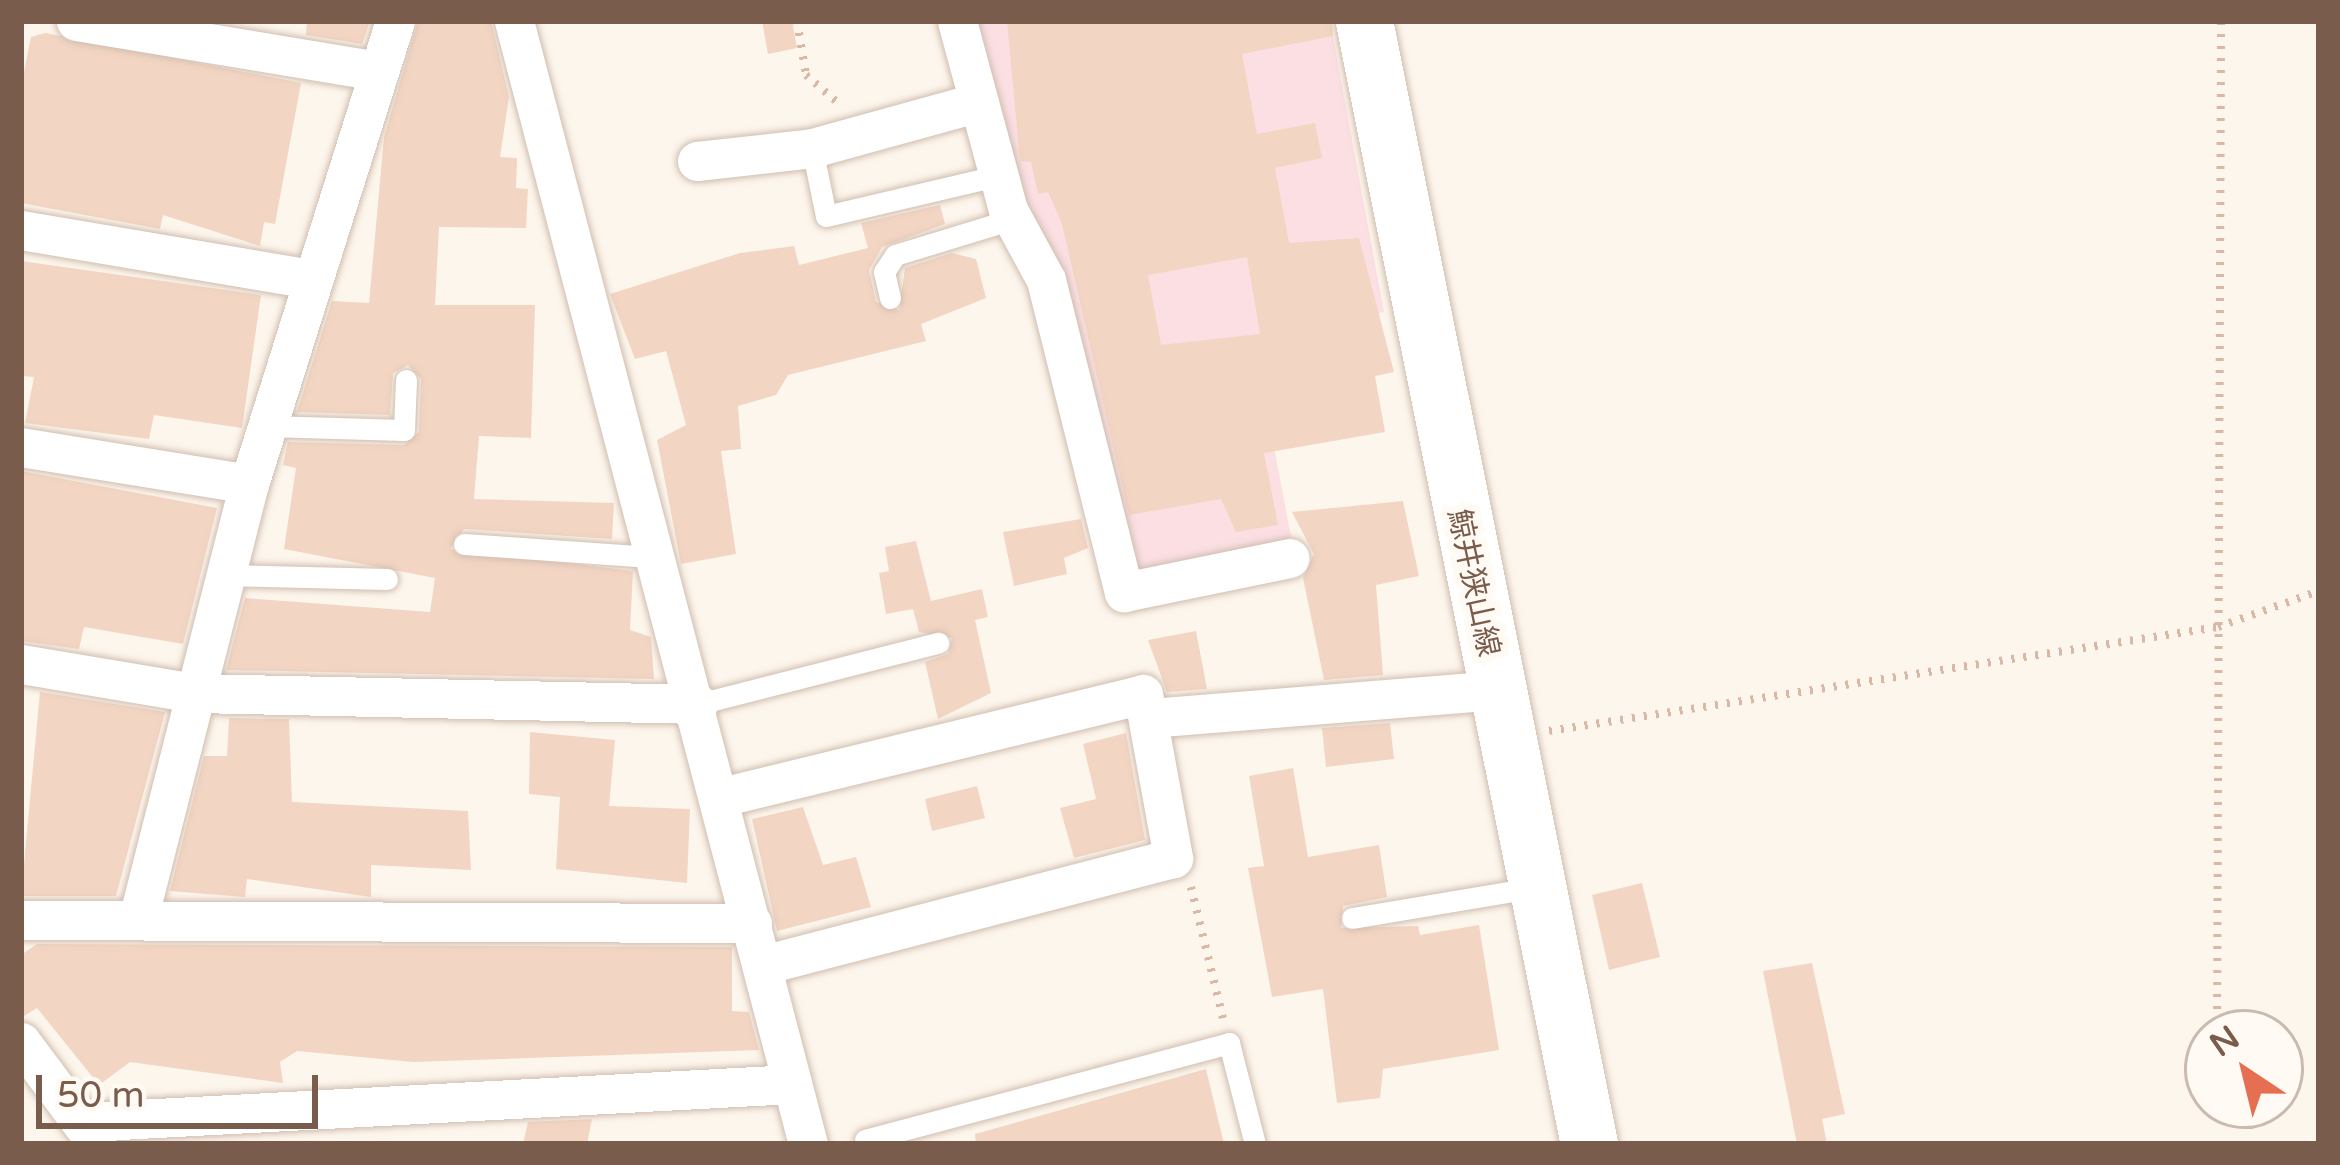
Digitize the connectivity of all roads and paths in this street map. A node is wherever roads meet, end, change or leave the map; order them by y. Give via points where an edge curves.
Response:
1 (76, 21) edge
2 (395, 21) edge
3 (514, 21) edge
4 (796, 21) edge
5 (957, 21) edge
6 (1364, 21) edge
7 (2221, 21) edge
8 (377, 71) junction
9 (853, 100) dead end
10 (979, 102) junction
11 (812, 148) junction
12 (697, 161) dead end
13 (997, 176) junction
14 (1013, 219) junction
15 (21, 230) edge
16 (310, 279) junction
17 (890, 298) dead end
18 (406, 380) dead end
19 (268, 426) junction
20 (21, 447) edge
21 (249, 484) junction
22 (464, 544) dead end
23 (648, 557) junction
24 (1290, 558) dead end
25 (225, 575) junction
26 (387, 579) dead end
27 (2319, 592) edge
28 (2218, 627) junction
29 (938, 643) dead end
30 (21, 664) edge
31 (195, 693) junction
32 (698, 704) junction
33 (1501, 714) junction
34 (1150, 718) junction
35 (721, 797) junction
36 (1178, 853) junction
37 (1538, 887) junction
38 (1352, 918) dead end
39 (21, 920) edge
40 (138, 920) junction
41 (752, 923) junction
42 (763, 965) junction
43 (2217, 1009) edge
44 (21, 1042) edge
45 (1229, 1043) junction
46 (792, 1084) junction
47 (89, 1133) edge
48 (865, 1140) dead end
49 (808, 1144) edge
50 (1255, 1144) edge
51 (1589, 1144) edge

1 - 8 street
2 - 8 street
3 - 23 street
4 - 9 path via 806,74 832,103
5 - 10 street
6 - 33 main road, 鯨井狭山線
7 - 28 path
8 - 16 street
10 - 11 street
10 - 13 street
11 - 12 street
11 - 13 lane via 826,216
13 - 14 street
14 - 17 lane via 895,255 884,272
14 - 24 street via 1046,280 1124,592
15 - 16 street
16 - 19 street
18 - 19 lane via 404,430
19 - 21 street
20 - 21 street
21 - 25 street
22 - 23 lane
23 - 32 street
25 - 26 lane
25 - 31 street
27 - 28 path
28 - 33 path
28 - 43 path
29 - 32 lane
30 - 31 street
31 - 32 street
31 - 40 street
32 - 35 street
33 - 34 street
33 - 37 main road, 鯨井狭山線
34 - 35 street via 1143,694 1130,691
34 - 36 street
35 - 41 street
36 - 42 street
36 - 45 path
37 - 38 lane
37 - 51 main road, 鯨井狭山線
39 - 40 street
40 - 41 street
41 - 42 street
42 - 46 street
44 - 47 street
45 - 48 lane
45 - 50 lane
46 - 47 street
46 - 49 street

